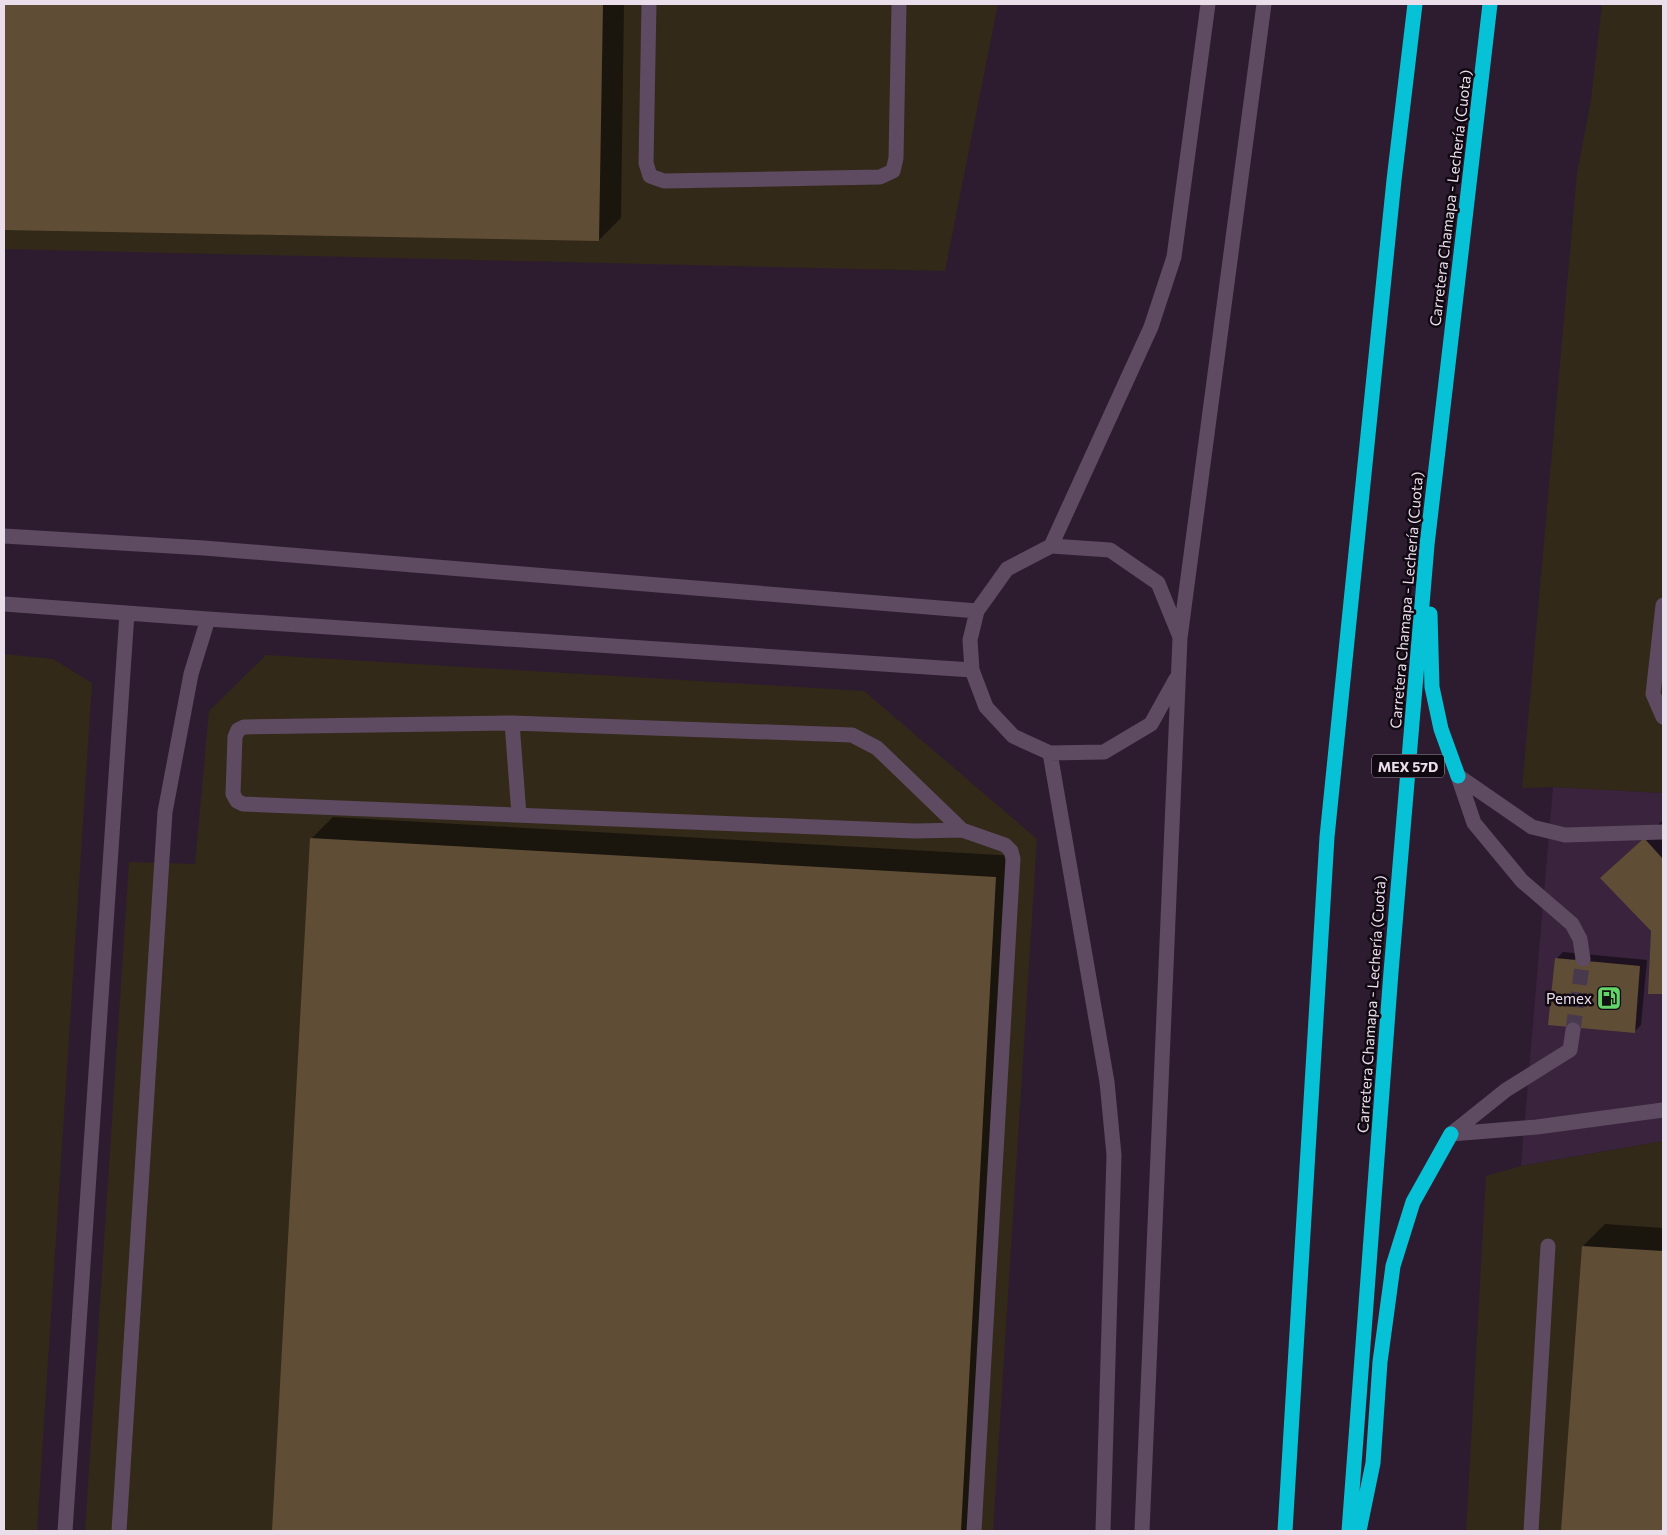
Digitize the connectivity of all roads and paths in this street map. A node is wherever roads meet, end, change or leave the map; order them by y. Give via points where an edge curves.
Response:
1 (649, 4) edge
2 (898, 4) edge
3 (1208, 4) edge
4 (1264, 4) edge
5 (1415, 4) edge
6 (1490, 4) edge
7 (4, 536) edge
8 (1427, 545) junction
9 (1051, 546) junction
10 (4, 604) edge
11 (1663, 605) edge
12 (977, 611) junction
13 (127, 614) junction
14 (208, 619) junction
15 (1180, 638) junction
16 (972, 670) junction
17 (1178, 676) junction
18 (1663, 717) edge
19 (512, 723) junction
20 (1050, 753) junction
21 (1458, 776) junction
22 (519, 815) junction
23 (962, 830) junction
24 (1663, 832) edge
25 (1583, 959) tunnel mouth
26 (1573, 1030) tunnel mouth
27 (1663, 1110) edge
28 (1451, 1134) junction
29 (1548, 1246) dead end
30 (65, 1531) edge
31 (119, 1531) edge
32 (974, 1531) edge
33 (1103, 1531) edge
34 (1142, 1531) edge
35 (1285, 1531) edge
36 (1349, 1531) edge
37 (1359, 1531) edge
38 (1531, 1531) edge

1 - 2 street via 646,163 650,176 664,180 880,177 893,171 896,158
3 - 9 street via 1174,257 1151,327
4 - 15 street
5 - 35 highway via 1327,838
6 - 8 highway, Carretera Chamapa - Lechería (Cuota) / MEX 57D
7 - 12 street via 214,548
8 - 21 highway via 1432,687 1441,729
8 - 36 highway, Carretera Chamapa - Lechería (Cuota) / MEX 57D
9 - 12 street via 1006,570
9 - 15 street via 1110,550 1158,583
10 - 13 street
11 - 18 street via 1653,694
12 - 16 street via 970,640
13 - 14 street
13 - 30 street
14 - 16 street
14 - 31 street via 191,674 164,812
15 - 17 street
16 - 20 street via 986,707 1013,736
17 - 20 street via 1151,724 1104,752
17 - 34 street
19 - 22 street
19 - 22 street via 244,727 236,736 233,794 243,804
19 - 23 street via 852,735 877,748
20 - 33 street via 1107,1082 1114,1155
21 - 24 street via 1532,828 1565,835
21 - 25 street via 1474,823 1522,881 1572,924 1580,939
22 - 23 street via 915,831
23 - 32 street via 1005,845 1013,859
26 - 28 street via 1570,1050 1506,1090
27 - 28 street via 1537,1127
28 - 37 highway via 1413,1202 1393,1266 1380,1362 1373,1463
29 - 38 street

